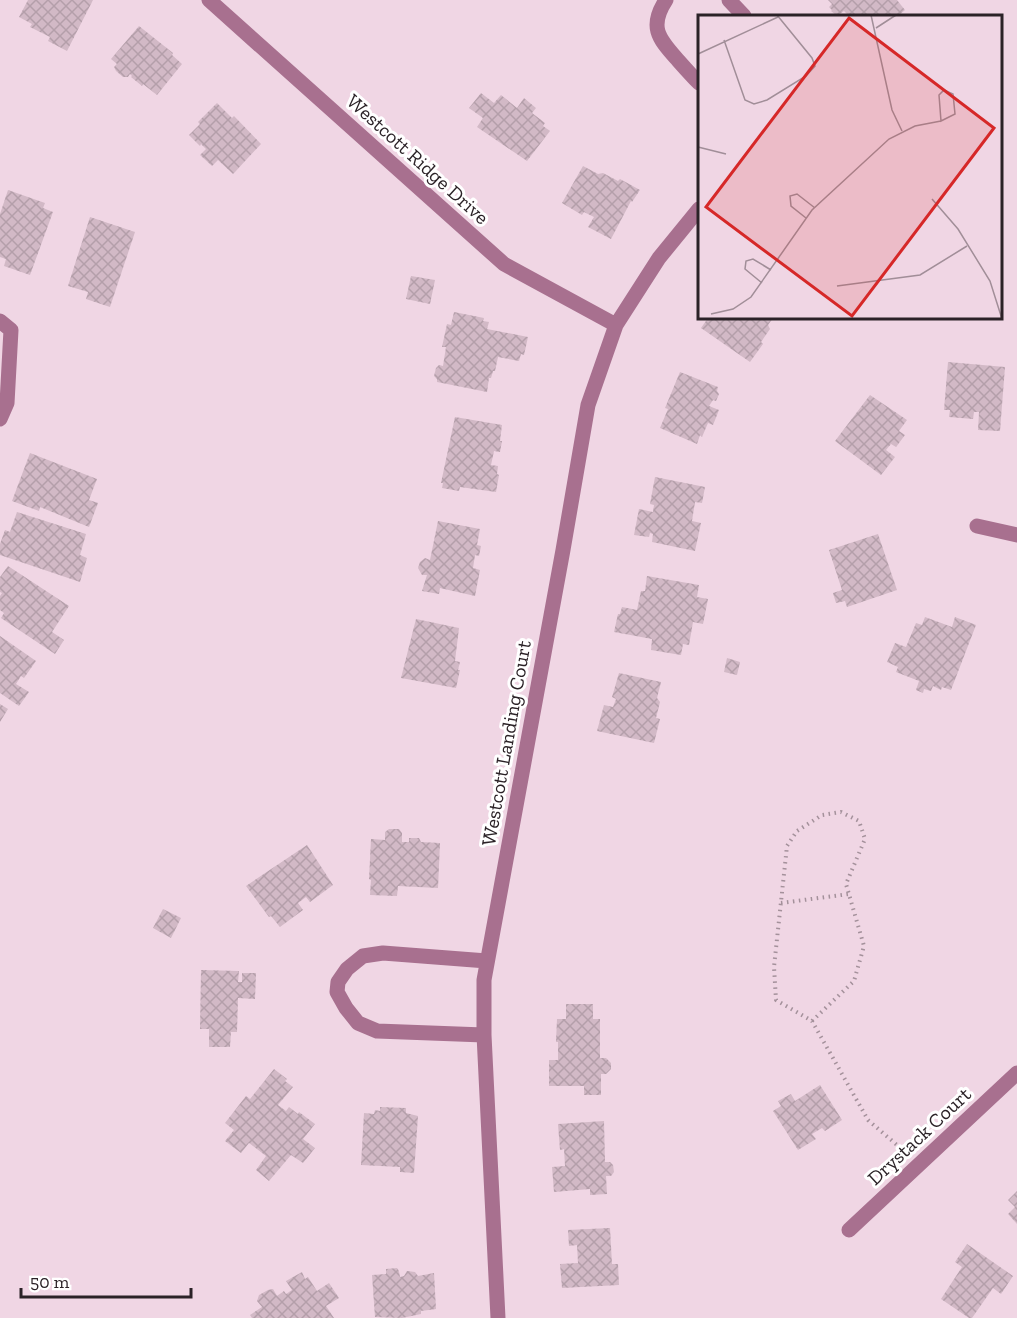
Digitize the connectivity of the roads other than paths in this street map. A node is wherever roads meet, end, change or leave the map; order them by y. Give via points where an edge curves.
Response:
1 (210, 0) edge
2 (666, 0) edge
3 (729, 0) edge
4 (743, 15) edge
5 (698, 82) edge
6 (698, 210) edge
7 (0, 321) edge
8 (616, 325) junction
9 (0, 419) edge
10 (977, 526) dead end
11 (1017, 535) edge
12 (487, 962) junction
13 (484, 1035) junction
14 (1017, 1073) edge
15 (849, 1230) dead end
16 (498, 1318) edge

1 - 8 street, Westcott Ridge Drive via 504,264
2 - 5 street via 657,19 661,42
3 - 4 street
6 - 8 street, Westcott Landing Court via 659,258
7 - 9 street via 11,330 6,403
8 - 12 street, Westcott Landing Court via 588,405
10 - 11 street
12 - 13 street, Westcott Landing Court
12 - 13 street via 383,953 363,956 347,969 338,982 337,992 358,1023 377,1031
13 - 16 street, Westcott Landing Court
14 - 15 street, Drystack Court

